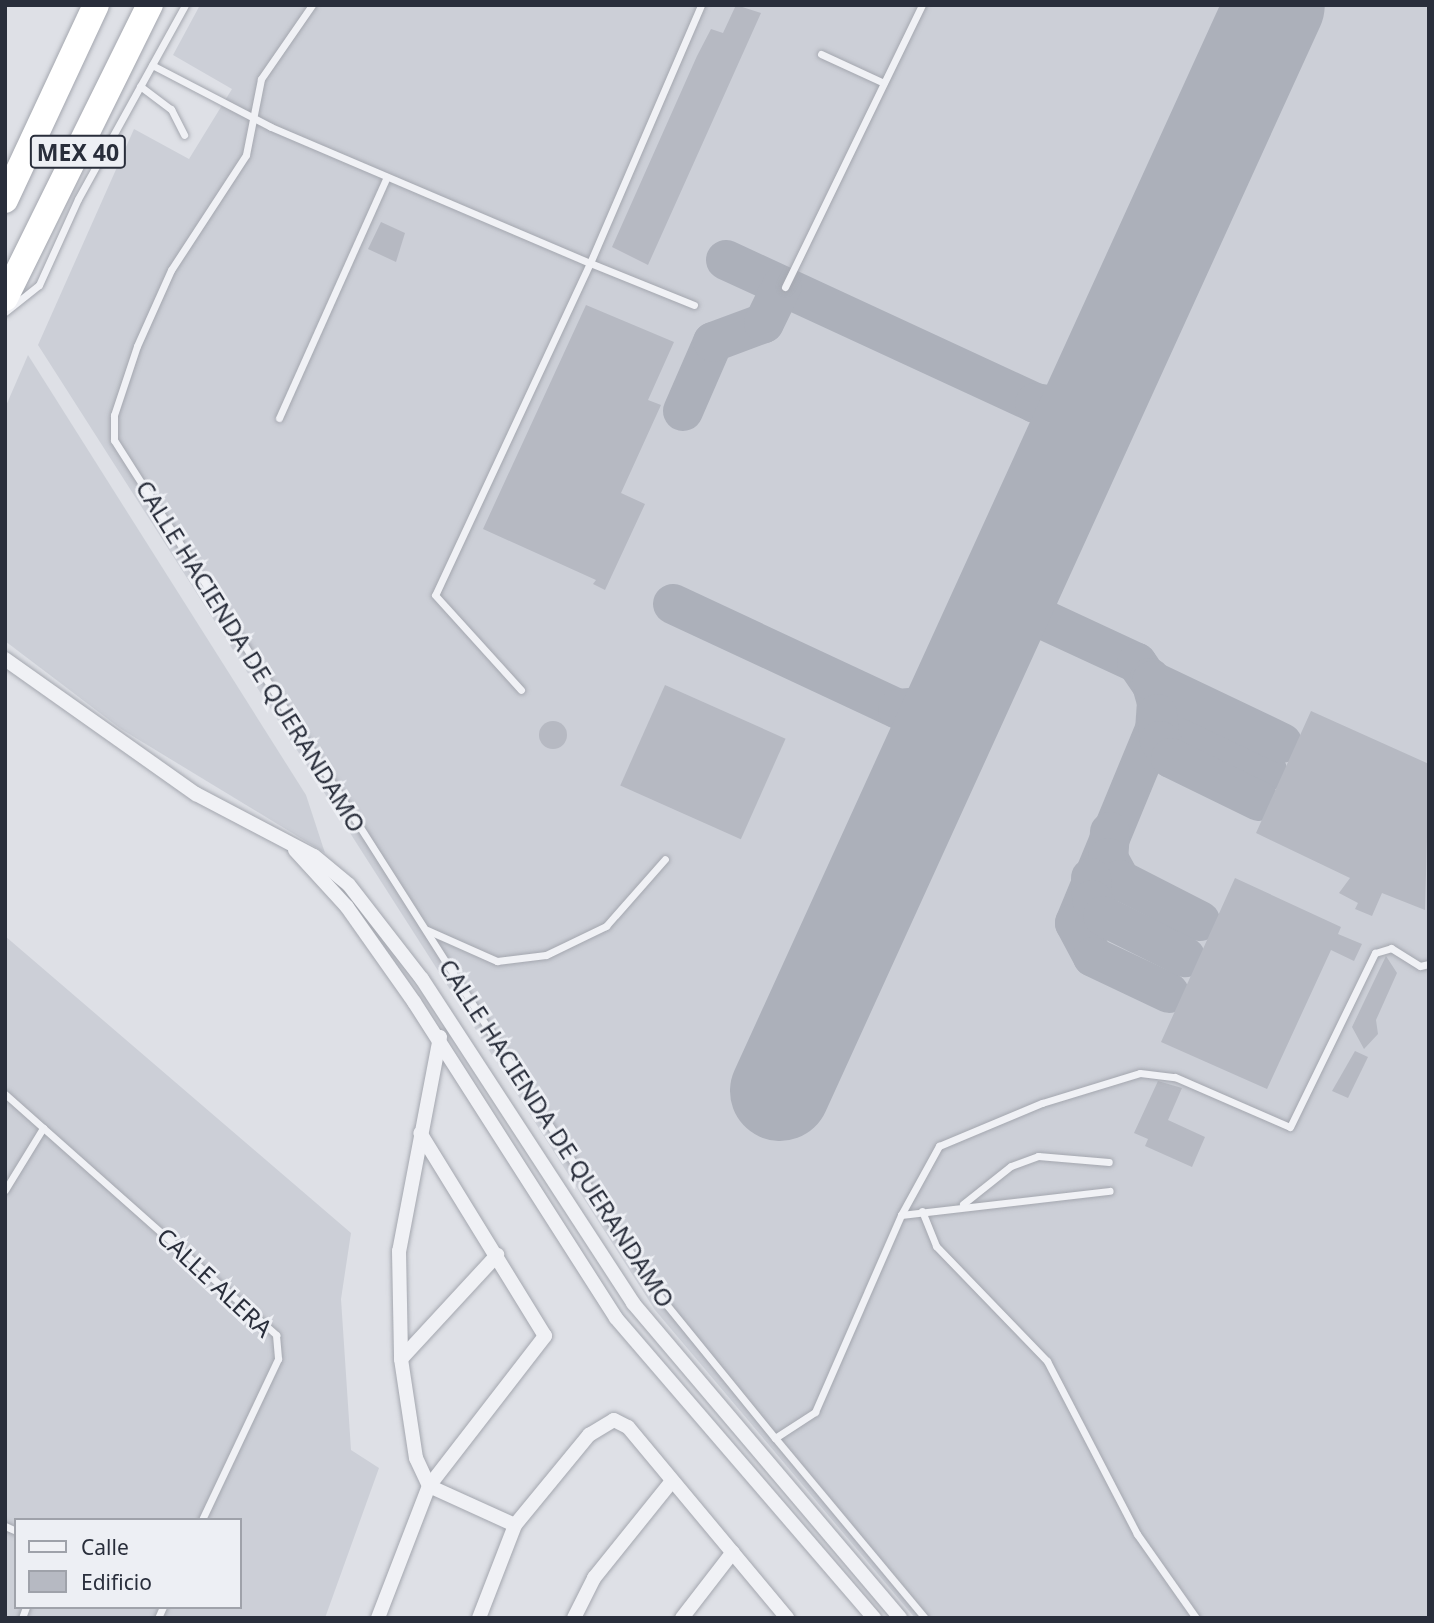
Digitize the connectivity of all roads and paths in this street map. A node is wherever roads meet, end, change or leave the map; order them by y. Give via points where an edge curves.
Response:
1 (96, 5) edge
2 (150, 5) edge
3 (185, 5) edge
4 (312, 5) edge
5 (701, 5) edge
6 (922, 5) edge
7 (821, 54) dead end
8 (152, 65) junction
9 (884, 83) junction
10 (140, 86) junction
11 (254, 119) junction
12 (184, 135) dead end
13 (387, 177) junction
14 (5, 200) edge
15 (590, 263) junction
16 (785, 287) dead end
17 (5, 298) edge
18 (694, 305) dead end
19 (5, 312) edge
20 (279, 418) dead end
21 (5, 659) edge
22 (521, 690) dead end
23 (295, 850) junction
24 (664, 859) dead end
25 (426, 930) junction
26 (1429, 964) edge
27 (446, 1020) junction
28 (438, 1041) junction
29 (5, 1094) edge
30 (43, 1128) junction
31 (420, 1133) junction
32 (1109, 1162) dead end
33 (5, 1190) edge
34 (1110, 1191) dead end
35 (962, 1204) junction
36 (922, 1211) junction
37 (901, 1215) junction
38 (497, 1255) junction
39 (401, 1359) junction
40 (775, 1438) junction
41 (672, 1481) junction
42 (429, 1486) junction
43 (203, 1518) edge
44 (515, 1525) junction
45 (733, 1552) junction
46 (378, 1618) edge
47 (479, 1618) edge
48 (575, 1618) edge
49 (682, 1618) edge
50 (787, 1618) edge
51 (874, 1618) edge
52 (900, 1618) edge
53 (925, 1618) edge
54 (1196, 1618) edge

1 - 14 highway, MEX 40
2 - 17 highway, MEX 40
3 - 8 lane
4 - 11 lane, CALLE HACIENDA DE QUERANDAMO via 261,79
5 - 15 lane
6 - 9 lane
7 - 9 lane
8 - 10 lane
8 - 11 lane
9 - 16 lane
10 - 12 lane via 171,109
10 - 19 lane via 39,285
11 - 13 lane
11 - 25 lane, CALLE HACIENDA DE QUERANDAMO via 238,171 171,270 148,321 111,433
13 - 15 lane
13 - 20 lane
15 - 18 lane
15 - 22 lane via 435,595
21 - 23 street, CALLE HACIENDA DE QUERANDAMO via 196,794
23 - 27 street, CALLE HACIENDA DE QUERANDAMO via 334,870 372,910
23 - 28 street, CALLE HACIENDA DE QUERANDAMO via 347,907
24 - 25 lane via 606,926 546,955 497,961
25 - 40 lane, CALLE HACIENDA DE QUERANDAMO via 653,1288
26 - 37 lane via 1420,966 1391,948 1375,953 1290,1127 1175,1077 1140,1073 1104,1081 939,1146
27 - 28 street
27 - 52 street, CALLE HACIENDA DE QUERANDAMO via 632,1303
28 - 31 street
28 - 51 street, CALLE HACIENDA DE QUERANDAMO via 617,1318
29 - 30 lane, CALLE ALERA
30 - 33 lane
30 - 43 lane, CALLE ALERA via 279,1342 278,1359
31 - 38 street
31 - 39 street via 399,1251
32 - 35 lane via 1038,1156 1010,1166
34 - 35 lane
35 - 36 lane
36 - 37 lane
36 - 54 lane via 936,1246 1047,1361 1137,1534
37 - 40 lane via 815,1412
38 - 39 street
38 - 42 street via 545,1330 539,1348
39 - 42 street via 416,1458
40 - 53 lane, CALLE HACIENDA DE QUERANDAMO
41 - 44 street via 628,1427 614,1420 590,1435
41 - 45 street
41 - 48 street via 602,1566
42 - 44 street
42 - 46 street
44 - 47 street
45 - 49 street
45 - 50 street

